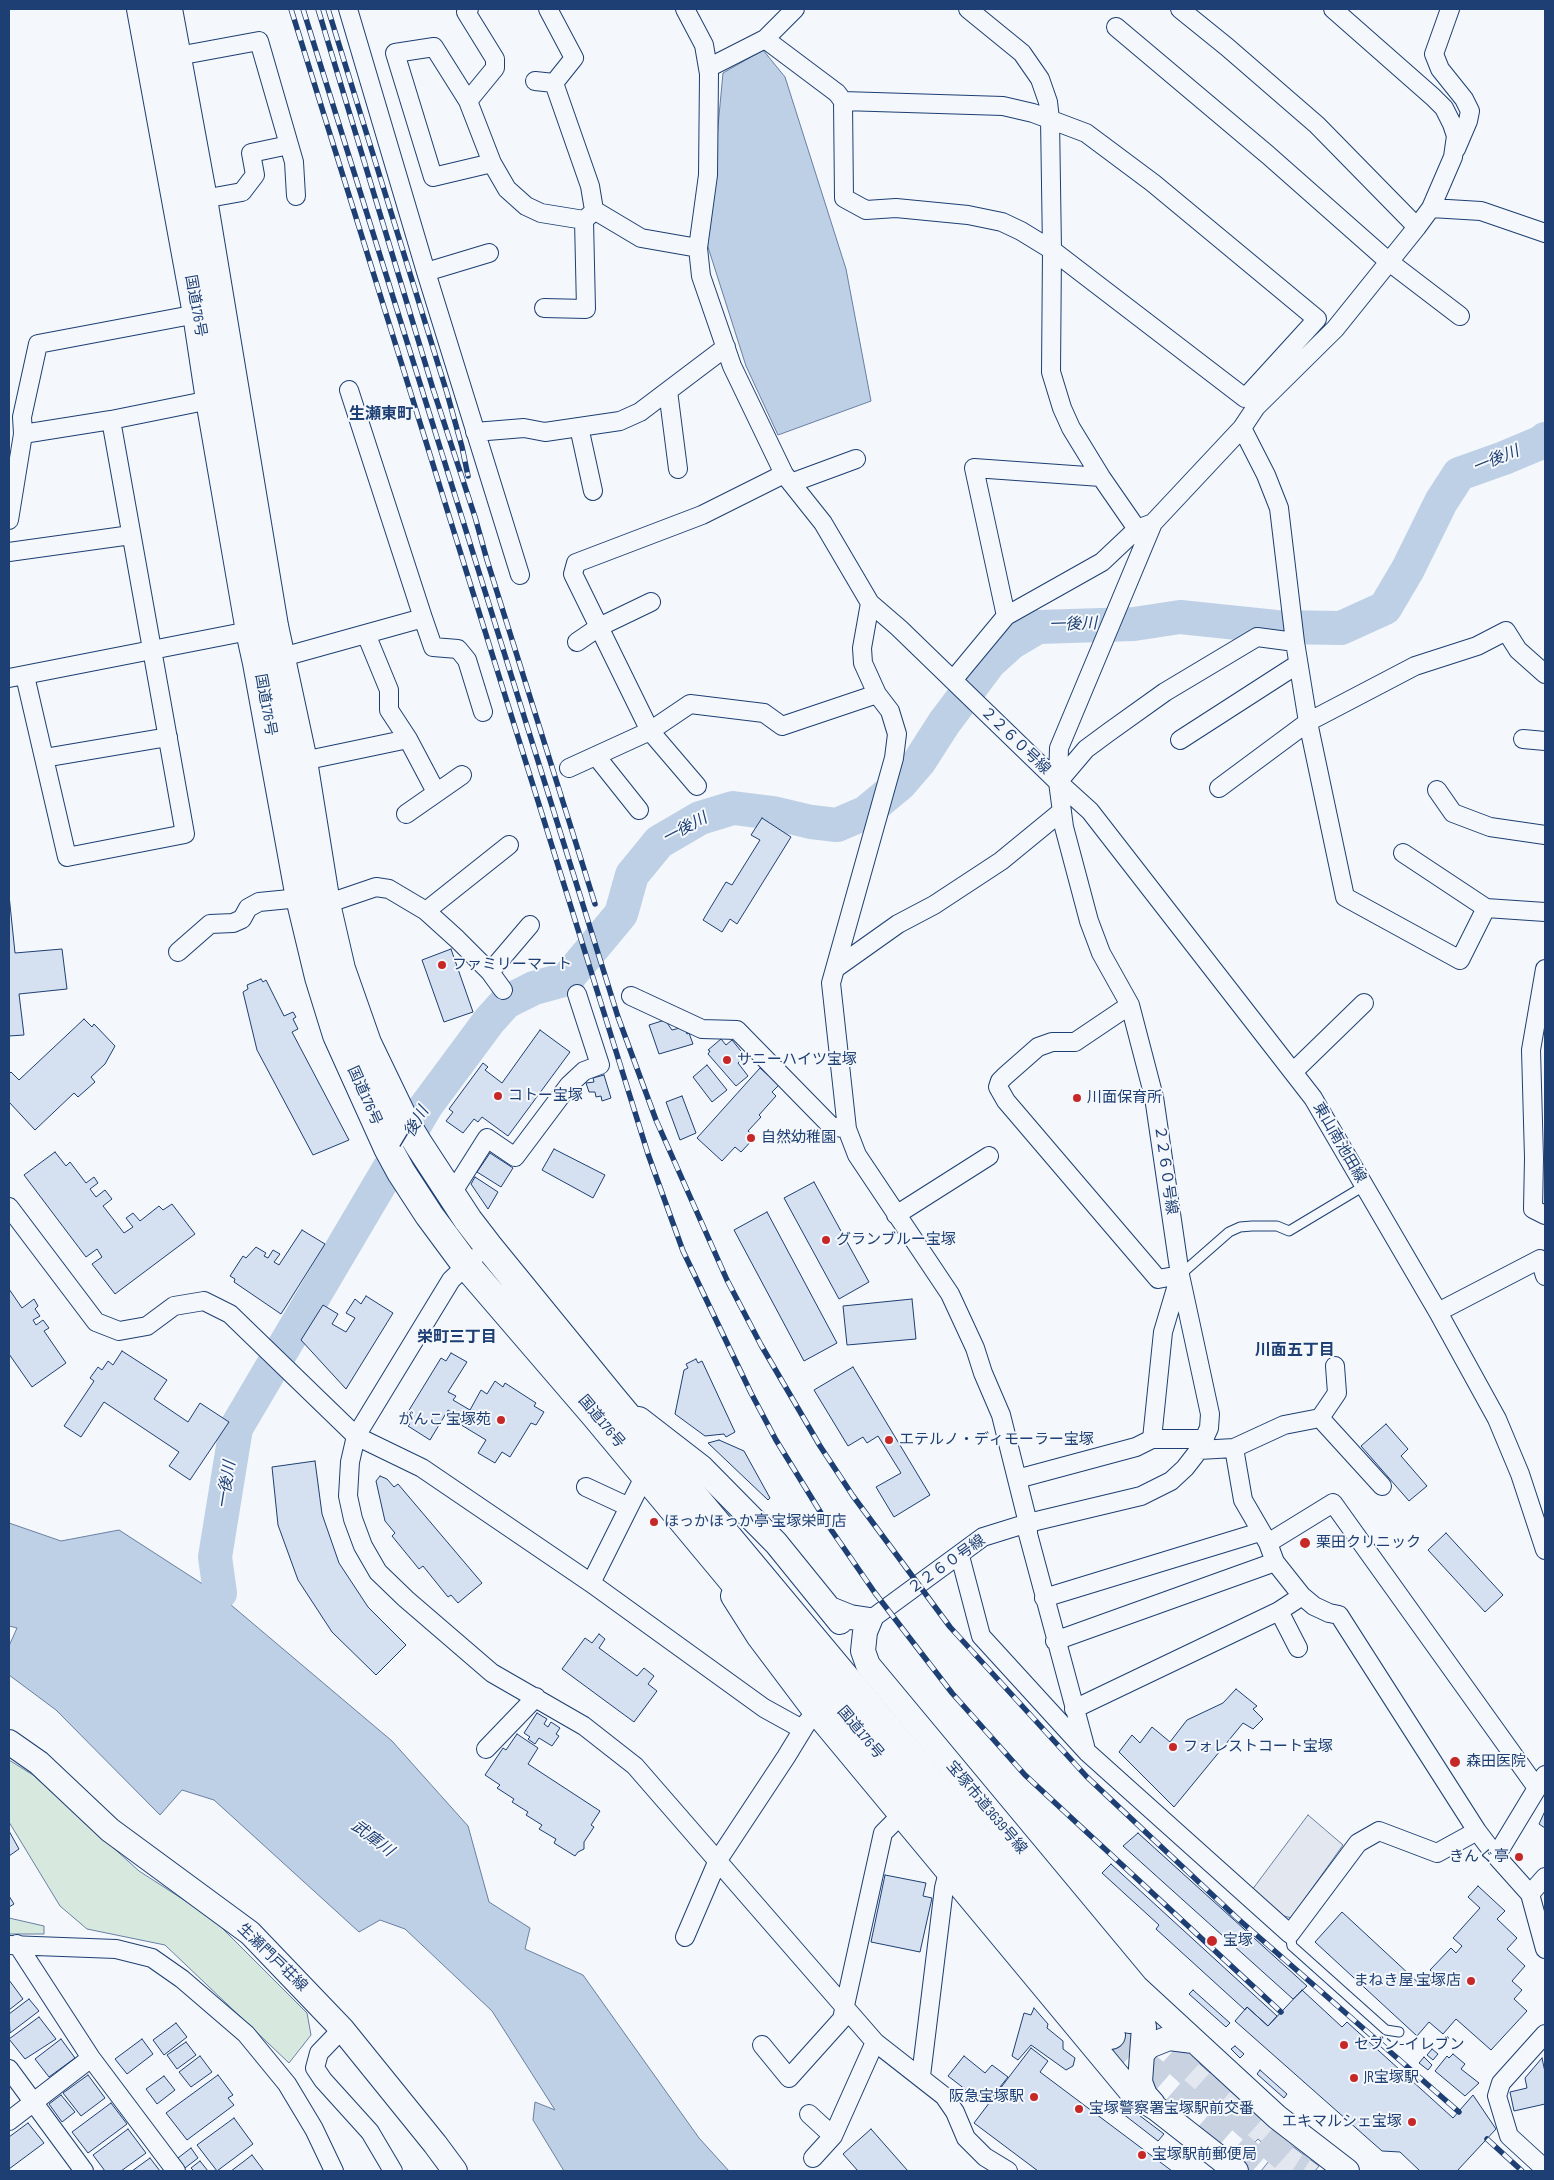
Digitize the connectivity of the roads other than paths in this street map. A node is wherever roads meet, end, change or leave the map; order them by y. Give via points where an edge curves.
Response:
1 (140, 9) edge
2 (168, 9) edge
3 (348, 9) edge
4 (469, 9) edge
5 (548, 9) edge
6 (685, 9) edge
7 (794, 9) edge
8 (968, 9) edge
9 (1180, 9) edge
10 (1334, 9) edge
11 (1450, 9) edge
12 (1116, 27) dead end
13 (766, 39) junction
14 (177, 56) junction
15 (150, 63) junction
16 (708, 68) junction
17 (535, 81) dead end
18 (554, 83) junction
19 (468, 101) junction
20 (843, 101) junction
21 (1050, 119) junction
22 (289, 145) junction
23 (1453, 156) junction
24 (492, 163) junction
25 (296, 196) dead end
26 (203, 199) junction
27 (1431, 208) junction
28 (589, 215) junction
29 (1417, 227) junction
30 (1545, 233) edge
31 (698, 248) junction
32 (1052, 250) junction
33 (489, 253) dead end
34 (1388, 261) junction
35 (426, 272) junction
36 (544, 308) dead end
37 (197, 314) junction
38 (1460, 316) dead end
39 (726, 347) junction
40 (349, 390) dead end
41 (668, 391) junction
42 (210, 400) junction
43 (1251, 402) junction
44 (111, 420) junction
45 (580, 427) junction
46 (1242, 428) junction
47 (475, 432) junction
48 (23, 434) junction
49 (856, 459) dead end
50 (678, 469) dead end
51 (1100, 477) junction
52 (787, 479) junction
53 (593, 491) dead end
54 (9, 520) edge
55 (1153, 523) junction
56 (1136, 529) junction
57 (131, 535) junction
58 (9, 552) edge
59 (520, 575) dead end
60 (650, 602) dead end
61 (870, 603) junction
62 (1006, 616) junction
63 (424, 618) junction
64 (599, 627) junction
65 (262, 628) junction
66 (366, 634) junction
67 (1294, 640) junction
68 (577, 642) dead end
69 (153, 649) junction
70 (269, 660) junction
71 (1298, 664) junction
72 (1545, 674) edge
73 (17, 677) edge
74 (956, 683) junction
75 (877, 694) junction
76 (483, 712) dead end
77 (1308, 722) junction
78 (650, 731) junction
79 (168, 736) junction
80 (408, 739) junction
81 (1523, 739) dead end
82 (1180, 740) dead end
83 (1545, 741) edge
84 (596, 756) junction
85 (44, 758) junction
86 (303, 761) junction
87 (569, 768) dead end
88 (462, 775) dead end
89 (1058, 782) junction
90 (697, 786) dead end
91 (1219, 788) dead end
92 (1437, 790) dead end
93 (436, 792) junction
94 (639, 810) dead end
95 (1062, 811) junction
96 (406, 814) dead end
97 (1545, 835) edge
98 (509, 845) dead end
99 (1403, 853) dead end
100 (300, 898) junction
101 (326, 904) junction
102 (1486, 908) junction
103 (426, 911) junction
104 (1545, 912) edge
105 (530, 925) dead end
106 (178, 952) dead end
107 (836, 968) junction
108 (1545, 969) edge
109 (490, 972) junction
110 (503, 990) dead end
111 (577, 994) dead end
112 (631, 996) dead end
113 (1364, 1003) dead end
114 (1130, 1006) junction
115 (1293, 1072) junction
116 (1538, 1093) edge
117 (847, 1128) junction
118 (989, 1156) dead end
119 (1540, 1158) edge
120 (1364, 1186) junction
121 (451, 1195) junction
122 (9, 1207) edge
123 (896, 1215) junction
124 (1545, 1215) edge
125 (488, 1246) junction
126 (466, 1265) junction
127 (1180, 1275) junction
128 (1545, 1276) edge
129 (1438, 1312) junction
130 (1335, 1366) dead end
131 (612, 1398) junction
132 (1320, 1418) junction
133 (356, 1436) junction
134 (1152, 1439) junction
135 (1202, 1444) junction
136 (1234, 1448) junction
137 (645, 1475) junction
138 (1017, 1479) junction
139 (1382, 1486) dead end
140 (586, 1487) dead end
141 (629, 1507) junction
142 (1539, 1514) edge
143 (1028, 1523) junction
144 (1264, 1537) junction
145 (700, 1541) junction
146 (1545, 1550) edge
147 (960, 1556) junction
148 (1275, 1562) junction
149 (591, 1583) junction
150 (1302, 1596) junction
151 (1044, 1598) junction
152 (830, 1609) junction
153 (1279, 1611) junction
154 (870, 1620) junction
155 (1056, 1641) junction
156 (1298, 1648) dead end
157 (863, 1650) junction
158 (536, 1697) junction
159 (1074, 1709) junction
160 (808, 1719) junction
161 (9, 1742) edge
162 (486, 1749) dead end
163 (1087, 1752) junction
164 (1541, 1781) edge
165 (901, 1815) junction
166 (1477, 1831) junction
167 (1496, 1856) junction
168 (718, 1860) junction
169 (948, 1872) junction
170 (1545, 1877) edge
171 (1530, 1894) junction
172 (1290, 1934) junction
173 (685, 1937) dead end
174 (13, 1945) edge
175 (1545, 1949) edge
176 (1136, 1987) junction
177 (844, 2006) junction
178 (342, 2029) junction
179 (1399, 2032) dead end
180 (1545, 2034) edge
181 (1193, 2041) junction
182 (875, 2042) junction
183 (762, 2045) dead end
184 (1142, 2054) junction
185 (91, 2058) junction
186 (9, 2069) edge
187 (921, 2076) junction
188 (33, 2102) junction
189 (1157, 2109) junction
190 (809, 2114) dead end
191 (9, 2121) edge
192 (833, 2136) junction
193 (813, 2158) dead end
194 (1211, 2164) edge
195 (1545, 2169) edge
196 (84, 2171) edge
197 (176, 2171) edge
198 (334, 2171) edge
199 (392, 2171) edge
200 (454, 2171) edge
201 (1008, 2171) edge
202 (1236, 2171) edge
203 (1347, 2171) edge

1 - 15 highway, 国道176号
2 - 14 highway, 国道176号
3 - 35 street
4 - 19 street via 466,12 495,59 495,68
5 - 18 street via 574,58
6 - 16 street, ２２６０号線 via 704,45
7 - 13 street
8 - 21 street via 1032,66 1047,97
9 - 29 street via 1317,125
10 - 23 street via 1444,108 1456,136
11 - 23 street via 1434,54 1440,68 1470,110
12 - 34 street
13 - 16 street
13 - 20 street
14 - 15 street
14 - 22 street via 260,41
14 - 26 highway, 国道176号
15 - 37 highway, 国道176号
16 - 31 street, ２２６０号線 via 708,175
17 - 18 street
18 - 28 street via 590,186
19 - 24 street
19 - 24 street via 434,47 395,53 433,177
20 - 21 street via 1003,106
20 - 32 street via 844,198 866,210 896,208 1002,222
21 - 32 street
21 - 43 street via 1086,132 1154,183 1317,319
22 - 25 street via 294,162
22 - 26 street via 251,153 255,175 242,192
23 - 27 street
24 - 28 street via 507,189 526,206 541,213
26 - 65 highway, 国道176号
27 - 29 street
27 - 30 street via 1481,211
28 - 31 street via 641,238
28 - 36 street via 586,309
29 - 34 street
31 - 39 street, ２２６０号線 via 701,276
32 - 43 street
32 - 51 street via 1051,372 1062,408
33 - 35 street
34 - 38 street
34 - 43 street via 1335,329
35 - 47 street
37 - 42 highway, 国道176号
37 - 48 street via 38,344 22,417
39 - 41 street
39 - 52 street, ２２６０号線 via 732,366
40 - 63 street
41 - 45 street via 640,412 620,421
41 - 50 street
42 - 44 street
42 - 65 highway, 国道176号
43 - 46 street
44 - 48 street
44 - 57 street
45 - 47 street via 545,432 524,428
45 - 53 street
46 - 55 street
46 - 67 street via 1279,508
47 - 59 street
48 - 54 street
49 - 52 street
51 - 56 street
51 - 62 street via 974,468
52 - 61 street, ２２６０号線 via 823,523
52 - 64 street via 576,563 573,574
55 - 56 street
55 - 89 street via 1059,748
56 - 62 street via 1102,562
57 - 58 street
57 - 69 street
60 - 64 street
61 - 74 street, ２２６０号線
61 - 75 street via 862,648 863,663
62 - 74 street
63 - 66 street
63 - 76 street via 433,647 458,649 467,660
64 - 68 street
64 - 78 street
65 - 69 street
65 - 70 highway, 国道176号
66 - 70 street
66 - 80 street via 389,690 388,710
67 - 71 street
67 - 89 street via 1256,637 1165,692 1109,732 1086,749
69 - 73 street
69 - 79 street
70 - 86 highway, 国道176号
70 - 100 highway, 国道176号
71 - 77 street
71 - 82 street
72 - 77 street via 1522,655 1506,632 1477,646 1415,666
73 - 85 street
74 - 89 street, ２２６０号線
75 - 78 street via 782,726 764,713 690,704
75 - 107 street via 890,711 897,734 894,758
77 - 91 street
77 - 102 street via 1345,897 1460,960
78 - 84 street
78 - 90 street
79 - 85 street
79 - 85 street via 185,834 67,857
80 - 86 street
80 - 93 street
81 - 83 street
84 - 87 street
84 - 94 street
86 - 101 highway, 国道176号
88 - 93 street
89 - 95 street, ２２６０号線
89 - 115 street, 東山南池田線 via 1090,812
92 - 97 street via 1453,813 1490,827
93 - 96 street
95 - 107 street via 1001,861 934,905 898,924
95 - 114 street, ２２６０号線 via 1100,953
98 - 103 street
99 - 102 street
100 - 106 street via 258,902 248,908 242,919 233,923 210,924
100 - 126 highway, 国道176号 via 337,1035 388,1148 429,1215
101 - 103 street via 376,887 389,889
101 - 121 highway, 国道176号 via 342,968 368,1043 406,1122
102 - 104 street
103 - 109 street
105 - 109 street
107 - 117 street via 831,983
108 - 116 street via 1531,1050
109 - 110 street
111 - 121 street via 600,1065 584,1071 569,1085 515,1156 487,1138
112 - 117 street via 702,1029 737,1030 831,1126
113 - 115 street
114 - 127 street, ２２６０号線 via 1154,1097
114 - 127 street via 1075,1042 1052,1042 1038,1048 1005,1076 998,1087 1006,1101 1158,1278
115 - 120 street, 東山南池田線 via 1313,1098
116 - 119 street
117 - 123 street via 857,1155
118 - 123 street
119 - 124 street via 1532,1209
120 - 127 lane via 1289,1231 1277,1226 1252,1226 1229,1232
120 - 129 street, 東山南池田線
121 - 125 highway, 国道176号
122 - 133 street via 96,1322 119,1331 147,1326 174,1306 204,1302 230,1314
123 - 138 street via 934,1268 965,1322 1001,1416
125 - 126 street
125 - 131 highway, 国道176号
126 - 133 street via 451,1280
126 - 137 highway, 国道176号
127 - 134 street via 1163,1332
127 - 135 street, ２２６０号線 via 1210,1414
128 - 129 street via 1540,1259
129 - 142 street, 東山南池田線 via 1497,1419
130 - 132 street via 1337,1393
131 - 145 highway, 国道176号 via 1120,2027
131 - 152 street, 宝塚市道3639号線 via 701,1468 776,1542
132 - 136 street via 1284,1425
132 - 139 street
133 - 149 street via 422,1468
133 - 158 street via 350,1462 348,1496 363,1546 378,1572 492,1673
134 - 135 street
134 - 138 street via 1136,1447
135 - 136 street
135 - 143 street, ２２６０号線 via 1171,1481 1141,1496
136 - 144 street via 1243,1500
137 - 141 street
137 - 145 highway, 国道176号
138 - 143 street
140 - 141 street
141 - 149 street
142 - 146 street, 東山南池田線
143 - 147 street, ２２６０号線 via 983,1537
143 - 151 street
144 - 148 street
144 - 151 street
144 - 164 street via 1332,1503
145 - 160 street
147 - 154 street, ２２６０号線
147 - 163 street via 981,1636
148 - 150 street
148 - 155 street
149 - 160 street via 764,1708
150 - 153 street
150 - 166 street via 1314,1606 1339,1615
151 - 155 street
152 - 154 street
152 - 157 street, 宝塚市道3639号線
153 - 156 street
153 - 159 street
154 - 157 street
155 - 159 street
157 - 176 street, 宝塚市道3639号線 via 868,1665
158 - 162 street
158 - 168 street via 584,1726 635,1766
159 - 163 street
160 - 165 street
160 - 168 street
161 - 178 street, 生瀬門戸荘線 via 39,1764 110,1830 250,1932
163 - 172 street
164 - 167 street
165 - 169 street
165 - 177 street via 883,1833
166 - 167 street
166 - 172 street via 1437,1853 1379,1831 1358,1843
167 - 171 street
168 - 173 street
168 - 177 street
169 - 187 street
169 - 189 street via 1133,2094
170 - 171 street
171 - 175 street
172 - 179 lane via 1292,1946 1386,2030
174 - 185 street
174 - 198 street via 116,1950 152,1958 182,1979 246,2034 287,2084
176 - 181 street, 宝塚市道3639号線
176 - 184 street via 1144,2027
177 - 182 street
177 - 183 street via 842,2020 789,2078
178 - 199 street via 319,2053 315,2068 370,2132
178 - 200 street, 生瀬門戸荘線
180 - 195 street via 1501,2083 1497,2096 1509,2136
181 - 184 street via 1169,2038 1149,2046
181 - 203 street, 宝塚市道3639号線 via 1277,2117
182 - 187 street
182 - 192 street
184 - 189 street via 1140,2082 1145,2095
185 - 188 street
185 - 197 street
186 - 188 street
187 - 201 street via 944,2096 966,2138 985,2157
188 - 191 street
188 - 196 street
189 - 194 street
190 - 192 street
192 - 193 street
194 - 202 street

